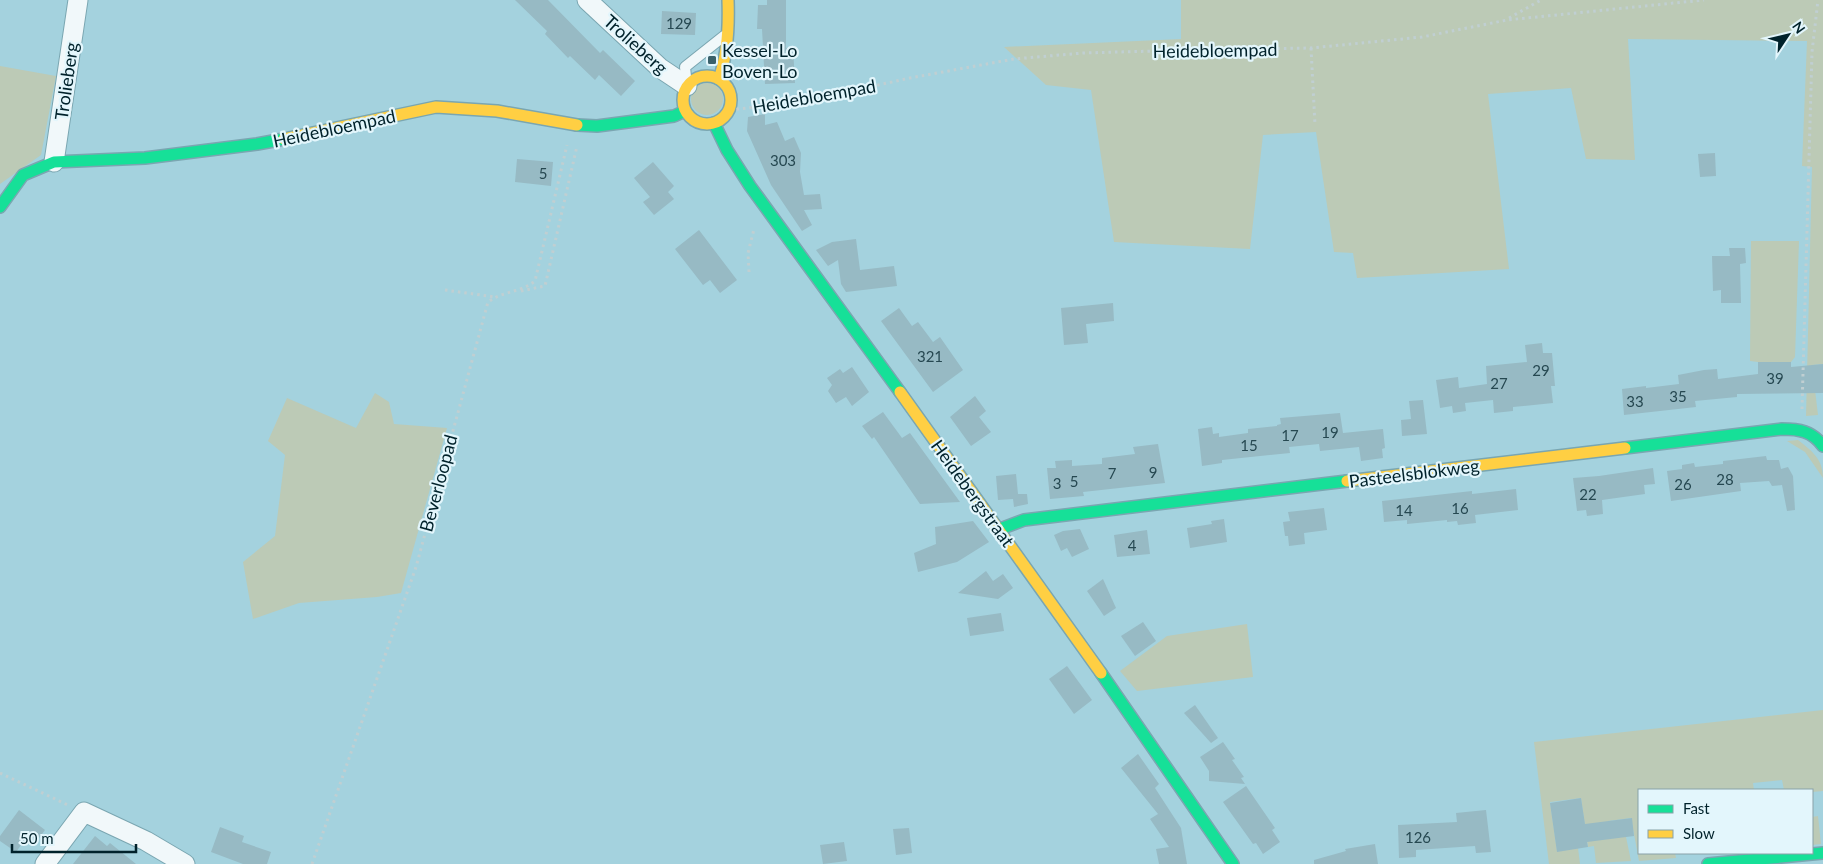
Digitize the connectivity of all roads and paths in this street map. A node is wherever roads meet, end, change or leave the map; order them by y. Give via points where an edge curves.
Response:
1 (78, 0) edge
2 (587, 0) edge
3 (728, 0) edge
4 (1540, 0) edge
5 (1704, 0) edge
6 (1818, 0) edge
7 (1507, 20) junction
8 (729, 33) junction
9 (1311, 48) junction
10 (719, 79) junction
11 (687, 86) junction
12 (728, 110) junction
13 (685, 111) junction
14 (714, 122) junction
15 (578, 125) junction
16 (1315, 125) dead end
17 (54, 162) junction
18 (0, 207) edge
19 (768, 211) junction
20 (749, 272) dead end
21 (445, 290) dead end
22 (495, 297) junction
23 (1802, 430) junction
24 (1823, 446) edge
25 (1000, 530) junction
26 (0, 773) edge
27 (84, 812) junction
28 (1823, 854) edge
29 (46, 864) edge
30 (185, 864) edge
31 (312, 864) edge
32 (1233, 864) edge
33 (1708, 864) edge

1 - 17 street, Trolieberg
2 - 11 street, Trolieberg via 660,68
3 - 8 street
4 - 7 path
5 - 7 path, Heidebloempad
6 - 23 path via 1812,52
7 - 9 path, Heidebloempad via 1422,37
8 - 10 street
8 - 11 lane via 685,67
9 - 12 path, Heidebloempad via 1162,51 1014,59 801,102
9 - 16 path
10 - 11 street via 700,76
10 - 12 street via 728,88 731,103
11 - 13 street via 683,98
12 - 14 street
13 - 14 street via 698,122
13 - 15 street, Heidebloempad via 674,116 597,126
14 - 19 street, Heidebergstraat via 732,159
15 - 17 street, Heidebloempad via 497,111 436,107 257,144 145,158
15 - 22 path via 568,138 535,281 527,288
15 - 22 path via 545,286
17 - 18 street, Heidebloempad via 23,175
19 - 20 path via 756,226 749,243
19 - 25 street, Heidebergstraat
21 - 22 path
22 - 31 path, Beverloopad via 488,302 416,567
23 - 24 street via 1813,434
23 - 25 street, Pasteelsblokweg via 1782,429 1024,520
25 - 32 street, Heidebergstraat
26 - 27 path
27 - 29 street
27 - 30 street via 146,841
28 - 33 street

